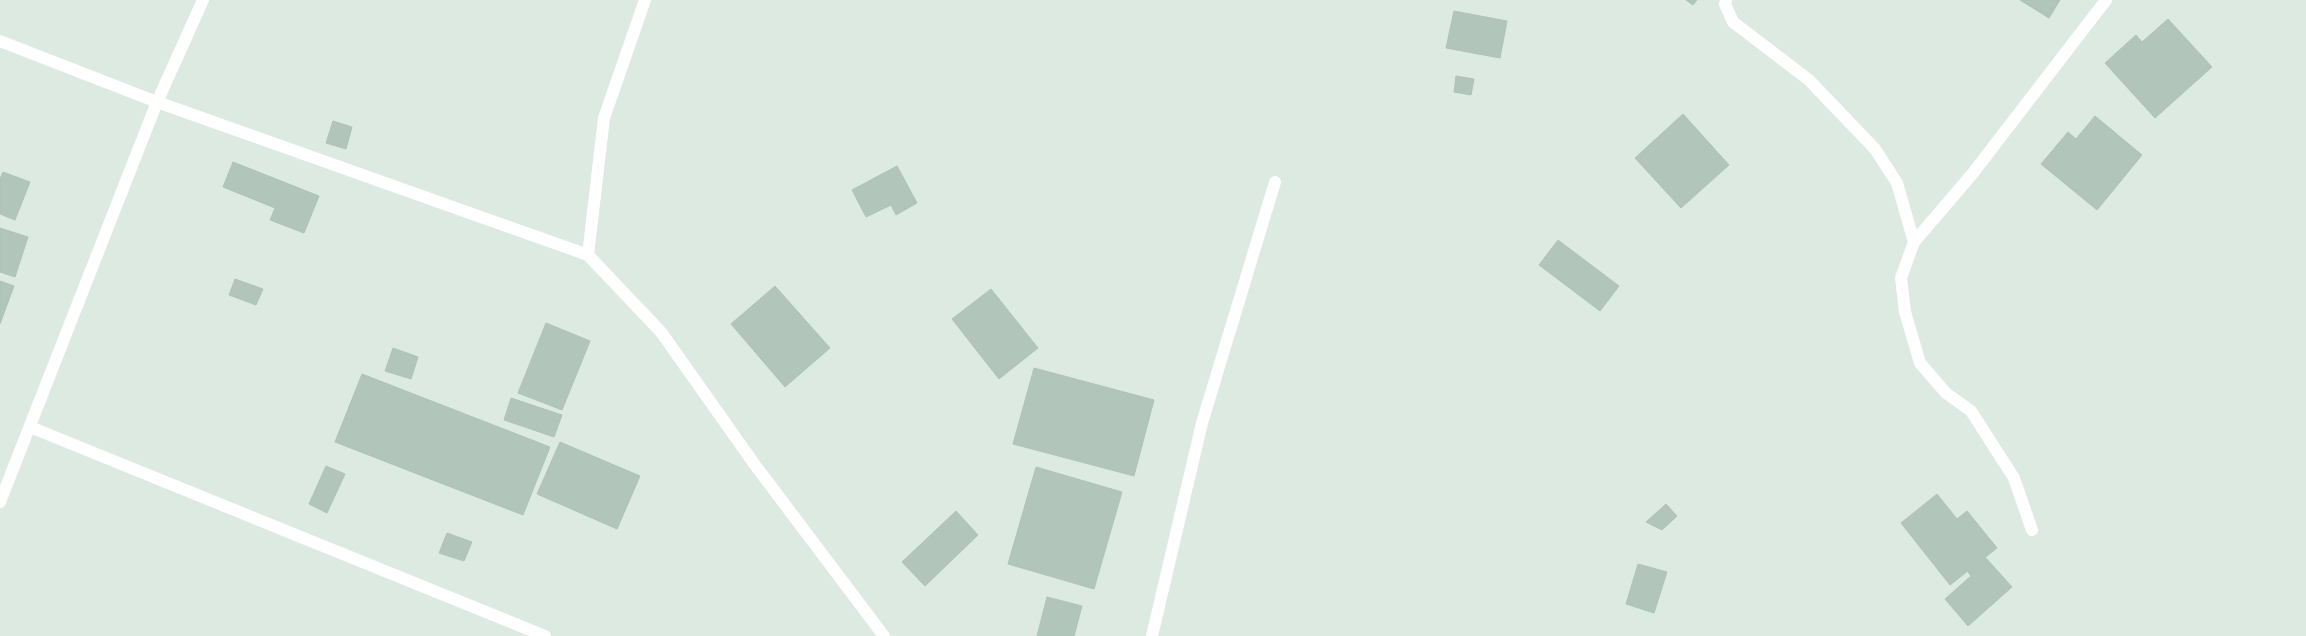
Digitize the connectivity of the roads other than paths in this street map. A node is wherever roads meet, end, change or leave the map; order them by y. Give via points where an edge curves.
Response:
1 (203, 0) edge
2 (645, 0) edge
3 (1726, 0) edge
4 (2106, 0) edge
5 (0, 41) edge
6 (157, 102) junction
7 (1274, 182) dead end
8 (1914, 242) junction
9 (588, 255) junction
10 (30, 427) junction
11 (0, 502) edge
12 (2032, 530) dead end
13 (545, 636) edge
14 (884, 636) edge
15 (1152, 636) edge

1 - 6 street
2 - 9 street via 604,118
3 - 8 street via 1725,4 1733,22 1809,80 1875,149 1897,183
4 - 8 street via 1973,173
5 - 6 street
6 - 9 street
6 - 10 street
7 - 15 street via 1202,423
8 - 12 street via 1901,278 1904,312 1920,363 1946,393 1970,411 2014,478
9 - 14 street via 661,332 756,465
10 - 11 street
10 - 13 street

